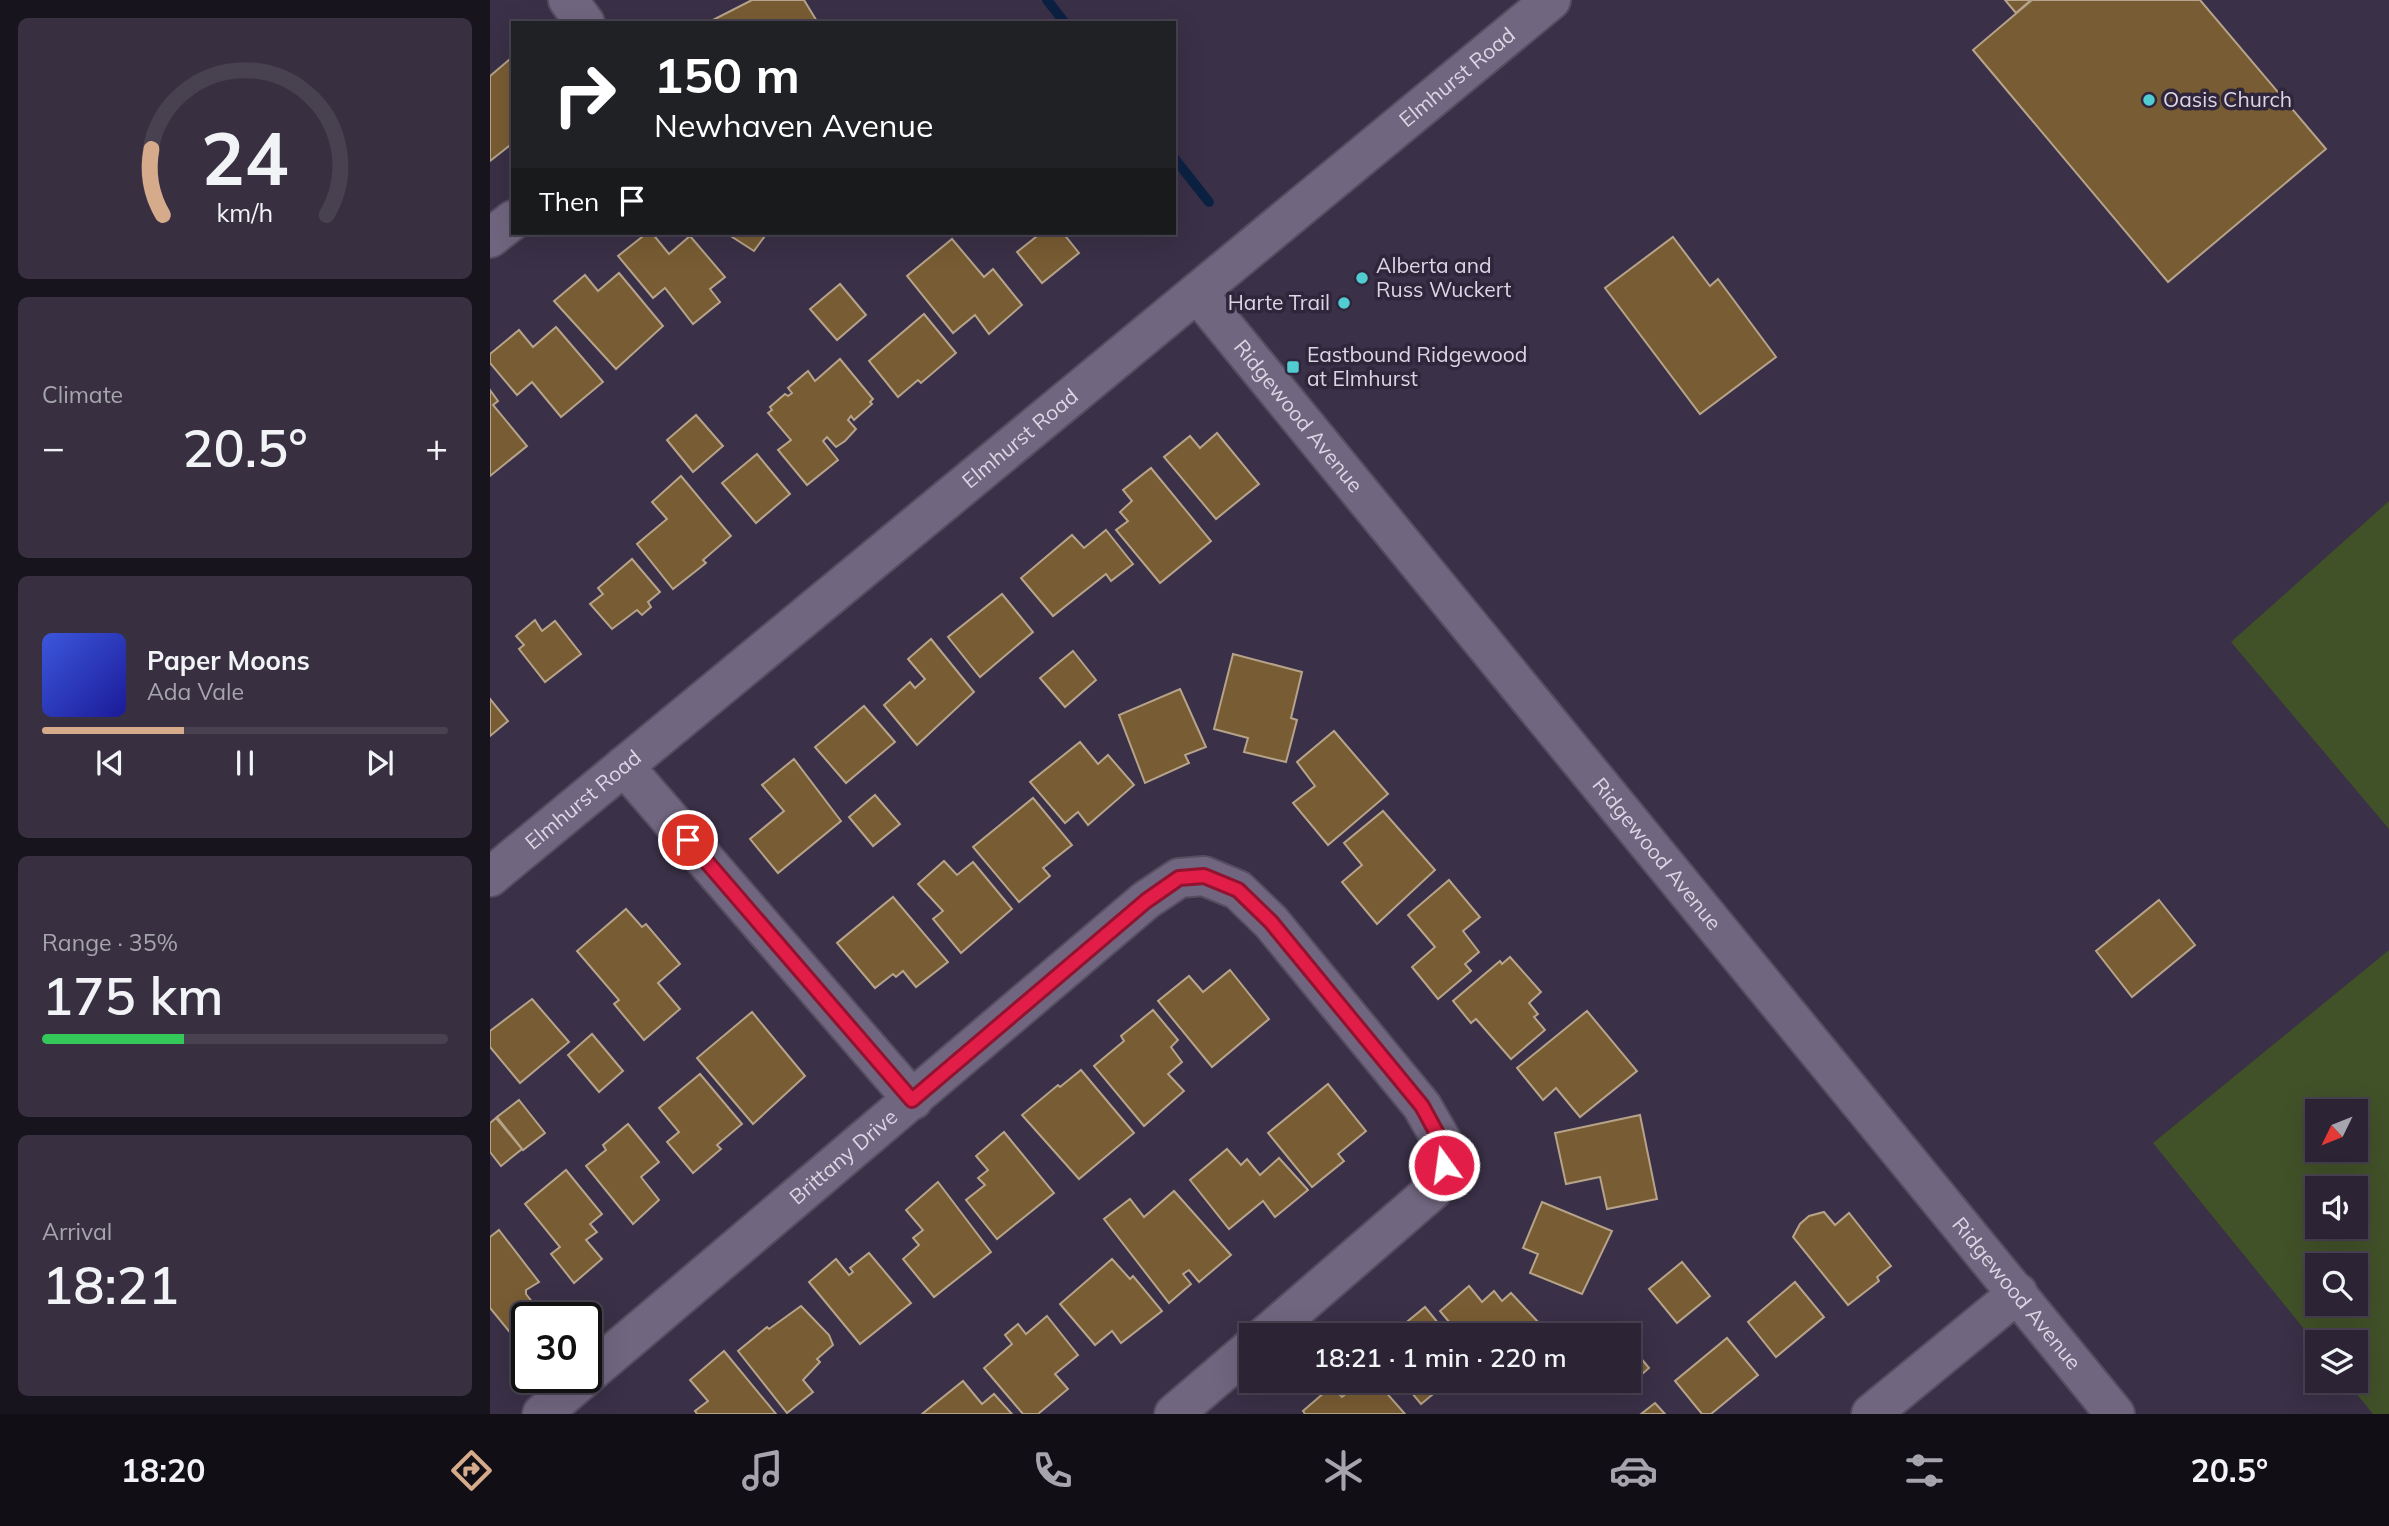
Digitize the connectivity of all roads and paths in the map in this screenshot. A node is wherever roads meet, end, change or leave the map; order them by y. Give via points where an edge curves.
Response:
1 (568, 0) edge
2 (1551, 0) edge
3 (584, 21) edge
4 (511, 222) edge
5 (490, 238) edge
6 (1198, 294) junction
7 (624, 766) junction
8 (490, 877) edge
9 (912, 1100) junction
10 (2018, 1293) junction
11 (1280, 1323) edge
12 (1239, 1358) edge
13 (602, 1363) edge
14 (567, 1393) edge
15 (541, 1414) edge
16 (1174, 1414) edge
17 (1871, 1414) edge
18 (2115, 1414) edge

1 - 3 street
2 - 6 street, Elmhurst Road
4 - 5 street
6 - 7 street, Elmhurst Road
6 - 10 street, Ridgewood Avenue
7 - 8 street, Elmhurst Road
7 - 9 street
9 - 11 street, Brittany Drive via 1179,878 1204,876 1238,890 1271,922 1422,1106 1441,1141 1444,1165 1432,1191 1410,1213
9 - 13 street, Brittany Drive
10 - 17 street
10 - 18 street, Ridgewood Avenue
12 - 16 street
14 - 15 street, Brittany Drive

